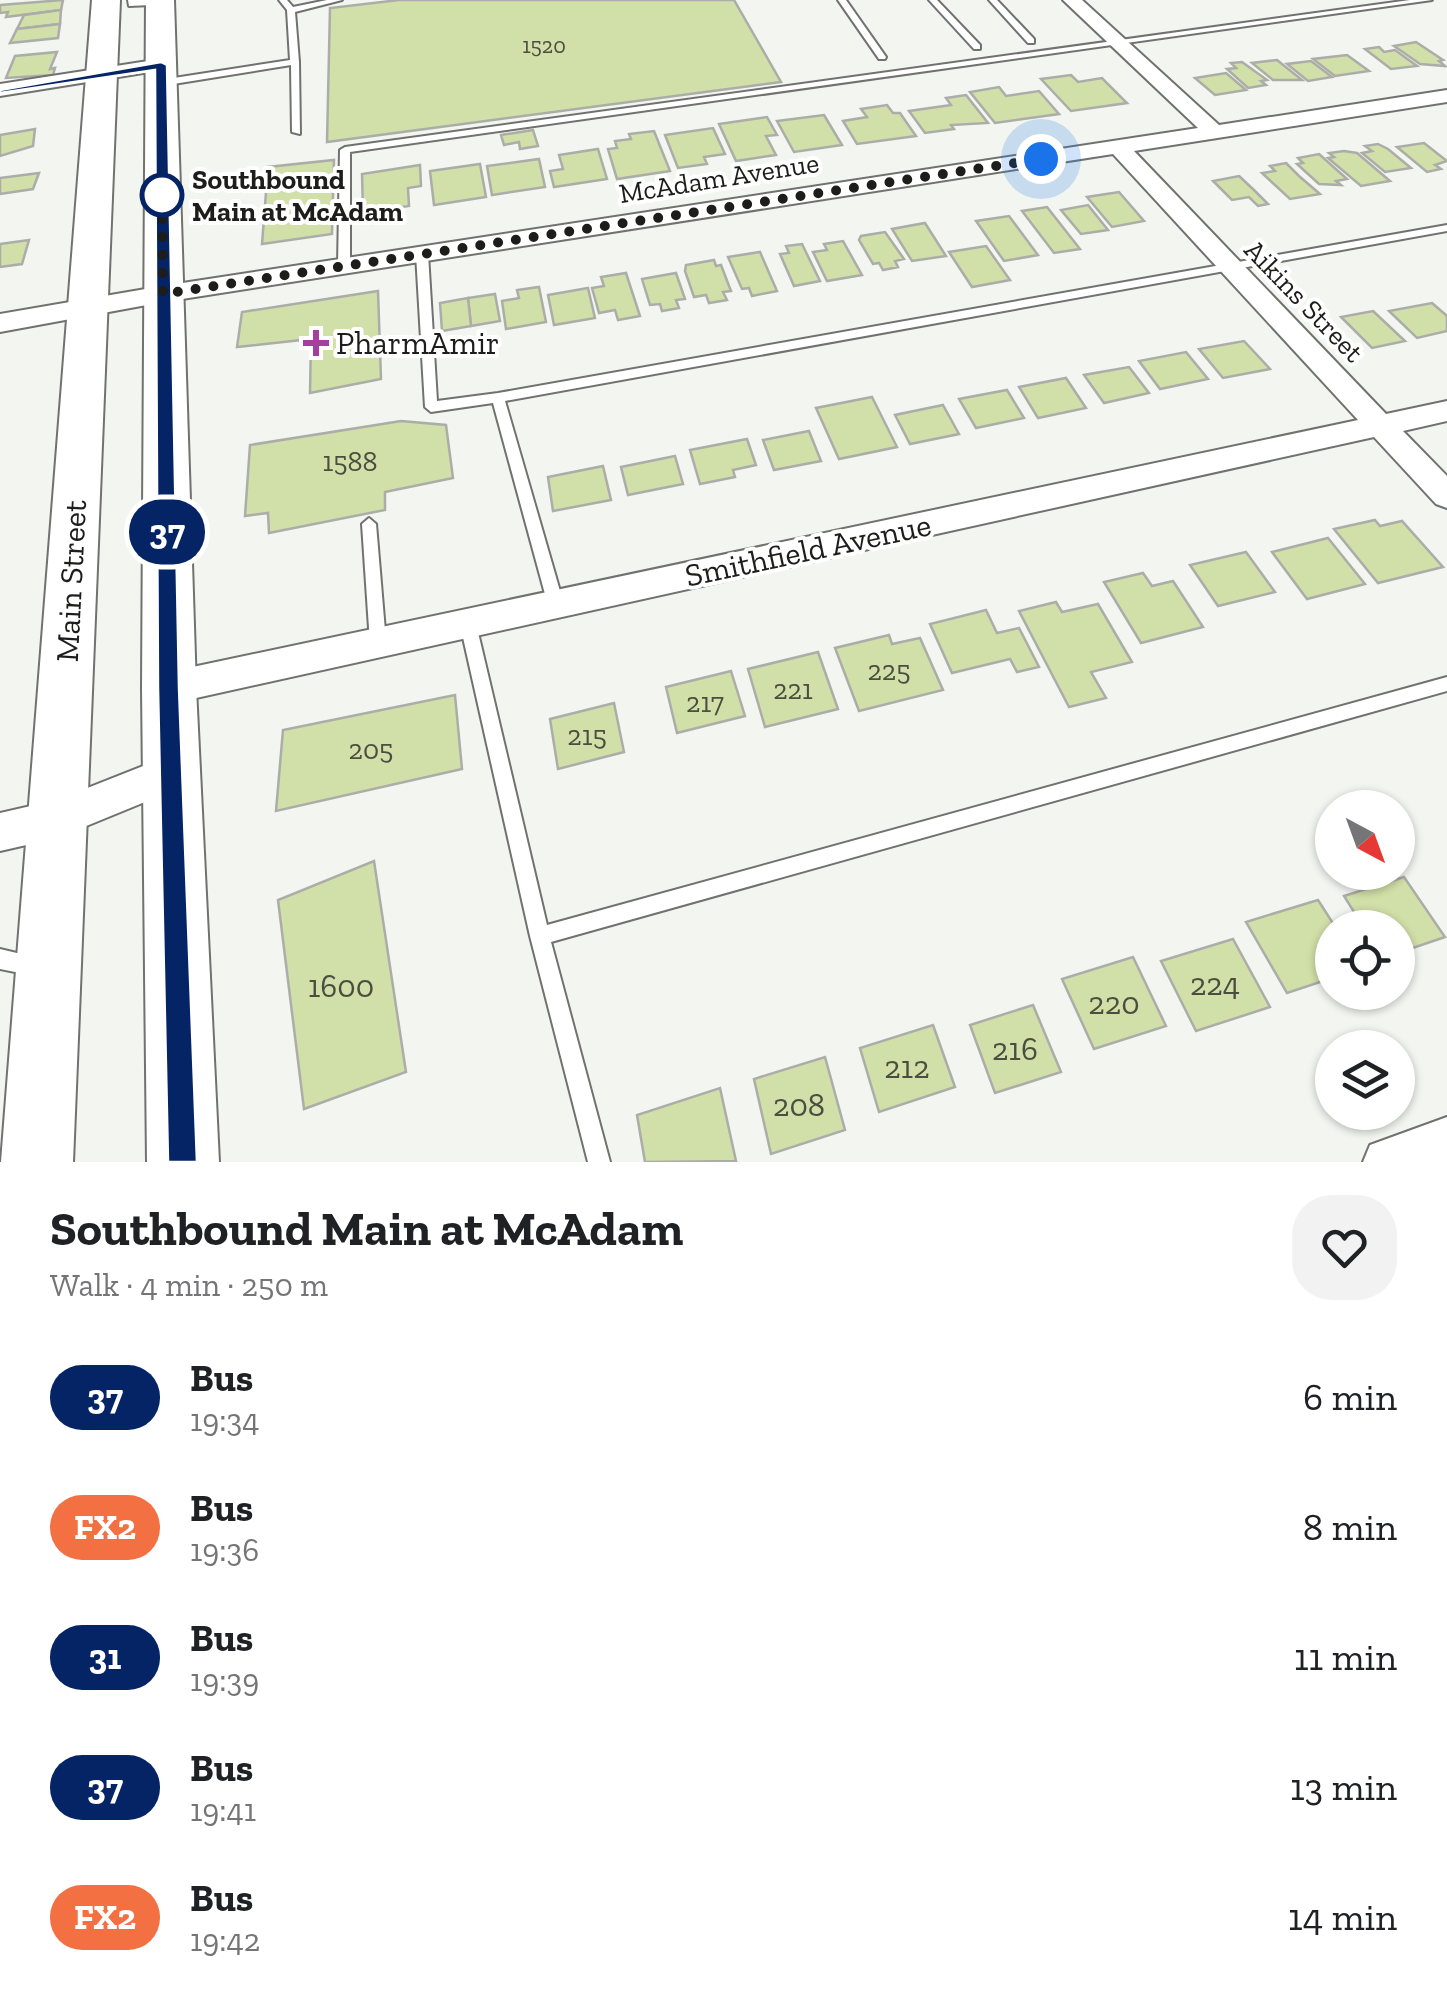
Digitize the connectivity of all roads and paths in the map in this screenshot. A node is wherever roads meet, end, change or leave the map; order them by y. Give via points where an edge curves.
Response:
1 (283, 0) edge
2 (338, 0) edge
3 (842, 0) edge
4 (933, 0) edge
5 (993, 0) edge
6 (1072, 0) edge
7 (1428, 0) edge
8 (131, 1) edge
9 (292, 10) junction
10 (1031, 41) dead end
11 (1119, 44) junction
12 (977, 47) dead end
13 (882, 57) dead end
14 (295, 62) junction
15 (161, 74) junction
16 (102, 84) junction
17 (0, 90) edge
18 (1447, 96) edge
19 (0, 107) edge
20 (296, 132) dead end
21 (1215, 132) junction
22 (1118, 147) junction
23 (1447, 228) edge
24 (422, 254) junction
25 (344, 266) junction
26 (1230, 267) junction
27 (163, 294) junction
28 (88, 310) junction
29 (0, 323) edge
30 (498, 398) junction
31 (1447, 410) edge
32 (1381, 425) junction
33 (1447, 496) edge
34 (369, 524) dead end
35 (556, 605) junction
36 (468, 624) junction
37 (378, 644) junction
38 (1447, 684) edge
39 (168, 688) junction
40 (171, 773) junction
41 (28, 825) edge
42 (540, 936) junction
43 (24, 964) edge
44 (1447, 1140) edge
45 (37, 1162) edge
46 (182, 1162) edge
47 (598, 1162) edge
48 (1388, 1162) edge

1 - 9 lane
2 - 9 lane
3 - 13 lane
4 - 12 lane
5 - 10 lane
6 - 11 street
7 - 11 lane
8 - 15 main road, Main Street
8 - 16 main road, Main Street
9 - 14 lane
11 - 21 street
11 - 25 lane via 346,150
14 - 15 lane
14 - 20 lane
15 - 16 street
15 - 27 main road, Main Street
16 - 17 street
16 - 19 street
16 - 28 main road, Main Street
18 - 21 street, McAdam Avenue
21 - 22 street, McAdam Avenue
22 - 24 street, McAdam Avenue
22 - 26 street, Aikins Street
23 - 26 lane
24 - 25 street, McAdam Avenue
24 - 30 lane via 431,407
25 - 27 street, McAdam Avenue
26 - 30 lane
26 - 32 street, Aikins Street
27 - 28 street, McAdam Avenue
27 - 39 main road, Main Street
28 - 29 street, McAdam Avenue
28 - 41 main road, Main Street
30 - 35 lane
31 - 32 street, Smithfield Avenue
32 - 33 street, Aikins Street
32 - 35 street, Smithfield Avenue
34 - 37 lane
35 - 36 street, Smithfield Avenue
36 - 37 street, Smithfield Avenue
36 - 42 lane
37 - 39 street, Smithfield Avenue
38 - 42 lane
39 - 40 main road, Main Street
40 - 41 street
40 - 46 main road, Main Street
41 - 43 main road, Main Street
42 - 47 lane
43 - 45 main road, Main Street
44 - 48 street

